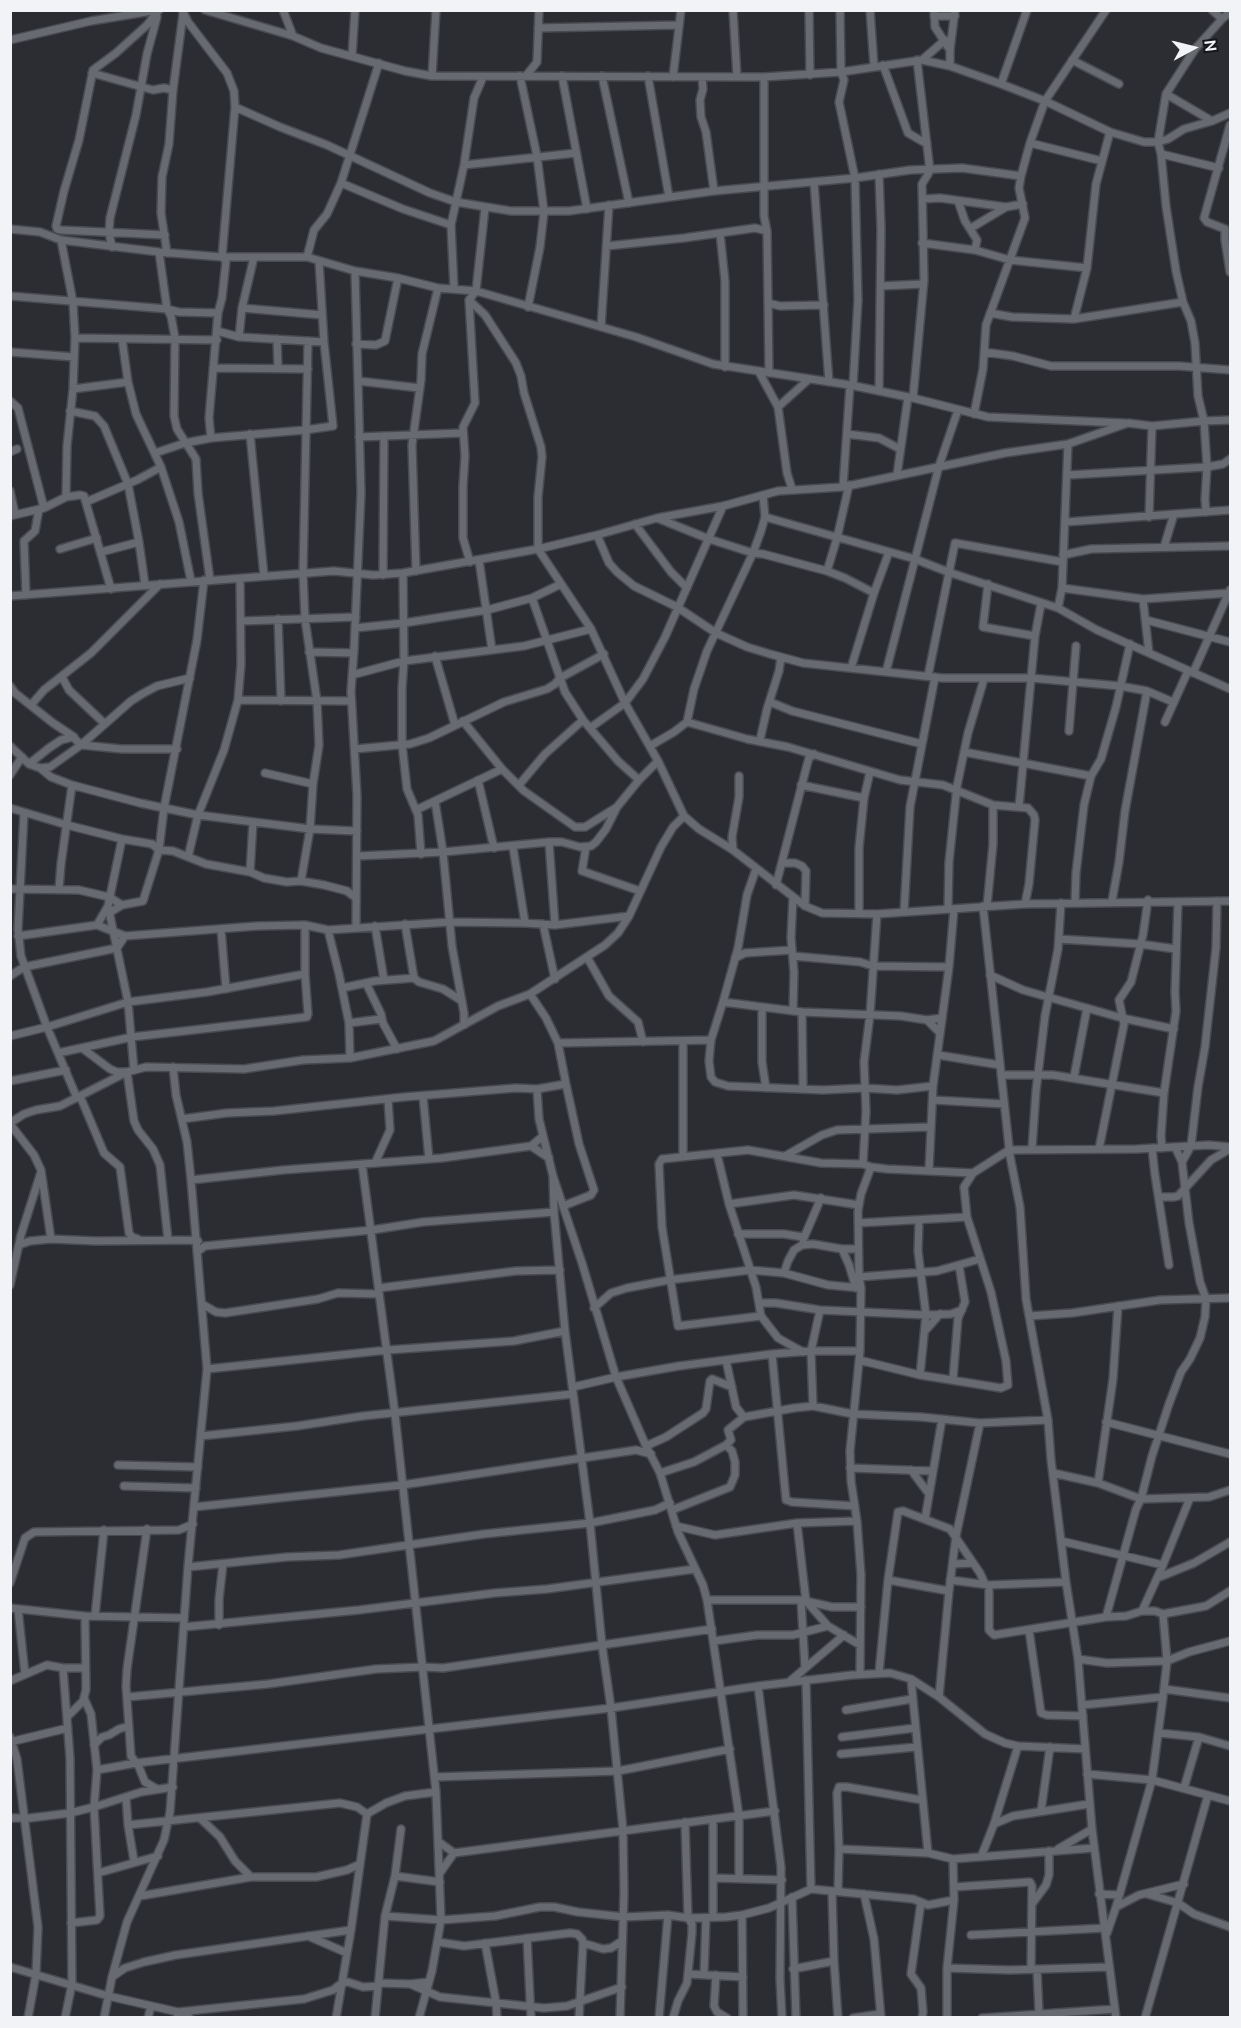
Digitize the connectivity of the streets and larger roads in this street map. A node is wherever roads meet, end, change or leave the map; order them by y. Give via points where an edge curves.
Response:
1 (205, 10) edge
2 (283, 10) edge
3 (354, 10) edge
4 (436, 10) edge
5 (539, 10) edge
6 (681, 10) edge
7 (733, 10) edge
8 (809, 10) edge
9 (840, 10) edge
10 (870, 10) edge
11 (1106, 10) edge
12 (1212, 10) edge
13 (1027, 11) edge
14 (158, 12) edge
15 (183, 12) edge
16 (934, 13) edge
17 (955, 13) edge
18 (1228, 15) edge
19 (680, 25) junction
20 (538, 28) junction
21 (952, 32) junction
22 (293, 36) junction
23 (10, 40) edge
24 (943, 42) junction
25 (950, 50) junction
26 (352, 56) junction
27 (919, 60) junction
28 (1072, 60) junction
29 (537, 62) junction
30 (379, 63) junction
31 (883, 65) junction
32 (874, 66) junction
33 (950, 66) junction
34 (841, 72) junction
35 (92, 73) junction
36 (810, 75) junction
37 (432, 76) junction
38 (523, 76) junction
39 (548, 76) junction
40 (562, 76) junction
41 (602, 76) junction
42 (648, 76) junction
43 (483, 77) junction
44 (673, 77) junction
45 (702, 77) junction
46 (736, 77) junction
47 (764, 77) junction
48 (1001, 84) junction
49 (1119, 84) dead end
50 (142, 86) junction
51 (173, 90) junction
52 (1166, 94) junction
53 (1045, 101) junction
54 (235, 107) junction
55 (1230, 113) edge
56 (1212, 121) junction
57 (1230, 124) edge
58 (1110, 132) junction
59 (1168, 139) junction
60 (1158, 142) junction
61 (1030, 143) junction
62 (927, 144) junction
63 (576, 153) junction
64 (1161, 154) junction
65 (1169, 155) junction
66 (350, 156) junction
67 (537, 156) junction
68 (1102, 161) junction
69 (464, 165) junction
70 (1219, 168) junction
71 (930, 169) junction
72 (879, 174) junction
73 (1021, 176) junction
74 (855, 178) junction
75 (814, 182) junction
76 (341, 183) junction
77 (764, 187) junction
78 (714, 191) junction
79 (669, 197) junction
80 (923, 199) junction
81 (958, 201) junction
82 (456, 202) junction
83 (628, 203) junction
84 (1023, 204) junction
85 (609, 206) junction
86 (1006, 207) junction
87 (485, 208) junction
88 (587, 209) junction
89 (544, 212) junction
90 (764, 216) junction
91 (451, 225) junction
92 (755, 228) junction
93 (971, 228) junction
94 (10, 229) edge
95 (1228, 229) edge
96 (767, 231) junction
97 (720, 232) junction
98 (109, 233) junction
99 (165, 235) junction
100 (61, 240) junction
101 (922, 243) junction
102 (607, 246) junction
103 (112, 247) junction
104 (975, 250) junction
105 (159, 252) junction
106 (167, 253) junction
107 (222, 257) junction
108 (254, 257) junction
109 (307, 257) junction
110 (1011, 260) junction
111 (319, 261) junction
112 (1087, 268) junction
113 (356, 271) junction
114 (1230, 272) edge
115 (398, 278) junction
116 (923, 284) junction
117 (881, 286) junction
118 (438, 288) junction
119 (454, 288) junction
120 (476, 291) junction
121 (10, 296) edge
122 (469, 300) junction
123 (73, 302) junction
124 (1183, 302) junction
125 (768, 303) junction
126 (824, 305) junction
127 (528, 307) junction
128 (242, 308) junction
129 (167, 309) junction
130 (218, 313) junction
131 (990, 313) junction
132 (322, 315) junction
133 (1074, 319) junction
134 (601, 327) junction
135 (217, 332) junction
136 (239, 337) junction
137 (75, 338) junction
138 (175, 338) junction
139 (122, 339) junction
140 (277, 339) junction
141 (217, 340) junction
142 (308, 341) junction
143 (324, 342) junction
144 (356, 344) junction
145 (10, 352) edge
146 (984, 352) junction
147 (74, 357) junction
148 (725, 367) junction
149 (1197, 367) junction
150 (213, 368) junction
151 (278, 368) junction
152 (308, 369) junction
153 (1230, 370) edge
154 (759, 372) junction
155 (769, 373) junction
156 (809, 379) junction
157 (358, 381) junction
158 (128, 382) junction
159 (829, 382) junction
160 (851, 386) junction
161 (420, 388) junction
162 (73, 389) junction
163 (879, 391) junction
164 (910, 398) junction
165 (10, 401) edge
166 (778, 407) junction
167 (70, 411) junction
168 (958, 411) junction
169 (974, 414) junction
170 (1230, 420) edge
171 (1204, 421) junction
172 (1128, 423) junction
173 (1152, 426) junction
174 (306, 430) junction
175 (462, 433) junction
176 (250, 434) junction
177 (847, 434) junction
178 (413, 435) junction
179 (384, 436) junction
180 (359, 437) junction
181 (211, 438) junction
182 (185, 443) junction
183 (1068, 444) junction
184 (900, 449) junction
185 (155, 453) junction
186 (1230, 459) edge
187 (161, 466) junction
188 (939, 466) junction
189 (1207, 467) junction
190 (1150, 470) junction
191 (897, 475) junction
192 (1068, 475) junction
193 (128, 484) junction
194 (846, 486) junction
195 (792, 489) junction
196 (10, 490) edge
197 (763, 495) junction
198 (66, 497) junction
199 (86, 502) junction
200 (723, 506) junction
201 (42, 509) junction
202 (1230, 510) edge
203 (1206, 512) junction
204 (1174, 514) junction
205 (13, 515) edge
206 (765, 517) junction
207 (1149, 517) junction
208 (657, 518) junction
209 (1066, 522) junction
210 (634, 524) junction
211 (597, 535) junction
212 (97, 538) junction
213 (837, 538) junction
214 (708, 539) junction
215 (140, 542) junction
216 (1230, 546) edge
217 (1164, 547) junction
218 (60, 549) dead end
219 (538, 549) junction
220 (101, 552) junction
221 (889, 552) junction
222 (753, 553) junction
223 (915, 559) junction
224 (1063, 559) junction
225 (479, 560) junction
226 (470, 562) junction
227 (416, 571) junction
228 (826, 571) junction
229 (948, 572) junction
230 (303, 573) junction
231 (403, 573) junction
232 (357, 574) junction
233 (383, 575) junction
234 (264, 576) junction
235 (240, 579) junction
236 (207, 580) junction
237 (191, 581) junction
238 (160, 584) junction
239 (561, 584) junction
240 (988, 584) junction
241 (145, 585) junction
242 (687, 588) junction
243 (1062, 588) junction
244 (111, 589) junction
245 (1230, 592) edge
246 (874, 593) junction
247 (26, 595) junction
248 (10, 596) edge
249 (532, 598) junction
250 (1143, 599) junction
251 (1041, 603) junction
252 (677, 607) junction
253 (1058, 608) junction
254 (487, 610) junction
255 (356, 617) junction
256 (278, 619) junction
257 (305, 619) junction
258 (1146, 620) junction
259 (242, 621) junction
260 (404, 623) junction
261 (355, 628) junction
262 (591, 629) junction
263 (716, 633) junction
264 (1035, 636) junction
265 (1211, 636) junction
266 (548, 640) junction
267 (1230, 642) edge
268 (1130, 644) junction
269 (1076, 646) dead end
270 (492, 650) junction
271 (309, 652) junction
272 (354, 653) junction
273 (1149, 653) junction
274 (604, 654) junction
275 (435, 656) junction
276 (781, 657) junction
277 (404, 661) junction
278 (851, 668) junction
279 (886, 672) junction
280 (1190, 672) junction
281 (352, 675) junction
282 (932, 676) junction
283 (62, 677) junction
284 (190, 678) junction
285 (560, 678) junction
286 (1031, 678) junction
287 (984, 679) junction
288 (1074, 682) junction
289 (10, 686) edge
290 (1120, 686) junction
291 (1230, 688) edge
292 (1147, 691) junction
293 (15, 693) junction
294 (10, 700) edge
295 (238, 700) junction
296 (281, 700) junction
297 (317, 701) junction
298 (351, 701) junction
299 (770, 702) junction
300 (1173, 702) junction
301 (626, 703) junction
302 (31, 705) junction
303 (583, 720) junction
304 (463, 722) junction
305 (687, 722) junction
306 (1165, 722) dead end
307 (105, 724) junction
308 (455, 725) junction
309 (590, 728) junction
310 (1069, 730) dead end
311 (73, 737) junction
312 (88, 738) junction
313 (760, 740) junction
314 (402, 744) junction
315 (922, 744) junction
316 (81, 745) junction
317 (10, 746) edge
318 (650, 746) junction
319 (177, 749) junction
320 (355, 749) junction
321 (797, 750) junction
322 (964, 752) junction
323 (814, 754) junction
324 (22, 758) junction
325 (658, 760) junction
326 (1023, 762) junction
327 (29, 764) junction
328 (40, 768) junction
329 (502, 769) junction
330 (806, 769) junction
331 (265, 772) dead end
332 (870, 772) junction
333 (10, 775) edge
334 (739, 776) dead end
335 (1091, 776) junction
336 (478, 780) junction
337 (639, 780) junction
338 (914, 782) junction
339 (72, 784) junction
340 (313, 784) junction
341 (519, 784) junction
342 (801, 785) junction
343 (957, 791) junction
344 (864, 798) junction
345 (435, 801) junction
346 (993, 805) junction
347 (617, 807) junction
348 (1019, 807) junction
349 (10, 808) edge
350 (164, 808) junction
351 (416, 810) junction
352 (24, 813) junction
353 (198, 815) junction
354 (684, 816) junction
355 (253, 822) junction
356 (67, 825) junction
357 (310, 829) junction
358 (357, 831) junction
359 (123, 839) junction
360 (549, 842) junction
361 (513, 847) junction
362 (586, 847) junction
363 (494, 848) junction
364 (159, 850) junction
365 (733, 850) junction
366 (443, 852) junction
367 (421, 854) junction
368 (188, 856) junction
369 (358, 856) junction
370 (783, 863) junction
371 (756, 869) junction
372 (250, 872) junction
373 (302, 881) junction
374 (776, 885) junction
375 (59, 889) junction
376 (356, 889) junction
377 (10, 890) edge
378 (21, 890) junction
379 (347, 891) junction
380 (640, 891) junction
381 (109, 897) junction
382 (793, 897) junction
383 (356, 898) junction
384 (1148, 900) junction
385 (1112, 901) junction
386 (1217, 901) junction
387 (1230, 901) edge
388 (1178, 902) junction
389 (1061, 903) junction
390 (1076, 903) junction
391 (1025, 904) junction
392 (122, 905) junction
393 (805, 906) junction
394 (985, 906) junction
395 (951, 909) junction
396 (109, 910) junction
397 (904, 912) junction
398 (859, 913) junction
399 (877, 914) junction
400 (629, 916) junction
401 (450, 922) junction
402 (525, 922) junction
403 (405, 924) junction
404 (543, 924) junction
405 (305, 925) junction
406 (555, 925) junction
407 (97, 926) junction
408 (375, 926) junction
409 (356, 927) junction
410 (221, 929) junction
411 (328, 930) junction
412 (113, 931) junction
413 (16, 932) edge
414 (125, 936) junction
415 (1059, 939) junction
416 (1140, 944) junction
417 (117, 948) junction
418 (738, 948) junction
419 (1176, 949) junction
420 (745, 953) junction
421 (792, 953) junction
422 (587, 957) junction
423 (735, 958) junction
424 (873, 966) junction
425 (24, 967) junction
426 (949, 967) junction
427 (305, 974) junction
428 (990, 975) junction
429 (10, 976) edge
430 (414, 978) junction
431 (555, 979) junction
432 (384, 980) junction
433 (366, 983) junction
434 (342, 988) junction
435 (226, 989) junction
436 (530, 994) junction
437 (1049, 998) junction
438 (462, 1000) junction
439 (128, 1002) junction
440 (723, 1002) junction
441 (762, 1008) junction
442 (1087, 1008) junction
443 (793, 1011) junction
444 (802, 1012) junction
445 (464, 1013) junction
446 (870, 1015) junction
447 (942, 1018) junction
448 (1122, 1018) junction
449 (381, 1019) junction
450 (476, 1019) junction
451 (927, 1020) junction
452 (348, 1023) junction
453 (464, 1025) junction
454 (47, 1027) junction
455 (1174, 1029) junction
456 (940, 1033) junction
457 (10, 1036) edge
458 (132, 1037) junction
459 (711, 1040) junction
460 (683, 1041) junction
461 (643, 1042) junction
462 (558, 1043) junction
463 (82, 1048) junction
464 (396, 1050) junction
465 (58, 1053) junction
466 (938, 1055) junction
467 (350, 1058) junction
468 (1000, 1065) junction
469 (173, 1067) junction
470 (66, 1070) junction
471 (131, 1071) junction
472 (1039, 1074) junction
473 (1001, 1075) junction
474 (1074, 1077) junction
475 (10, 1081) edge
476 (1111, 1083) junction
477 (566, 1084) junction
478 (933, 1086) junction
479 (766, 1088) junction
480 (864, 1088) junction
481 (537, 1089) junction
482 (803, 1089) junction
483 (1164, 1093) junction
484 (423, 1096) junction
485 (78, 1097) junction
486 (388, 1099) junction
487 (933, 1100) junction
488 (1004, 1104) junction
489 (182, 1119) junction
490 (10, 1123) edge
491 (930, 1127) junction
492 (865, 1129) junction
493 (543, 1136) junction
494 (531, 1146) junction
495 (1191, 1146) junction
496 (1175, 1147) junction
497 (1152, 1148) junction
498 (1162, 1148) junction
499 (1230, 1148) edge
500 (1032, 1149) junction
501 (1099, 1149) junction
502 (1009, 1150) junction
503 (717, 1154) junction
504 (683, 1155) junction
505 (785, 1156) junction
506 (549, 1158) junction
507 (429, 1159) junction
508 (1182, 1162) junction
509 (375, 1163) junction
510 (362, 1164) junction
511 (867, 1166) junction
512 (41, 1170) junction
513 (929, 1170) junction
514 (973, 1173) junction
515 (553, 1176) junction
516 (191, 1180) junction
517 (1185, 1189) junction
518 (1159, 1197) junction
519 (821, 1198) junction
520 (729, 1204) junction
521 (859, 1204) junction
522 (563, 1206) junction
523 (554, 1212) junction
524 (966, 1217) junction
525 (919, 1221) junction
526 (858, 1223) junction
527 (372, 1230) junction
528 (738, 1234) junction
529 (803, 1237) junction
530 (51, 1239) junction
531 (168, 1240) junction
532 (196, 1240) junction
533 (143, 1241) junction
534 (20, 1245) junction
535 (802, 1245) junction
536 (205, 1246) junction
537 (858, 1248) junction
538 (842, 1250) junction
539 (197, 1252) junction
540 (980, 1259) junction
541 (960, 1265) junction
542 (1169, 1265) dead end
543 (560, 1270) junction
544 (750, 1270) junction
545 (920, 1272) junction
546 (784, 1273) junction
547 (859, 1277) junction
548 (669, 1280) junction
549 (10, 1285) edge
550 (858, 1288) junction
551 (379, 1291) junction
552 (1230, 1298) edge
553 (1206, 1299) junction
554 (760, 1303) junction
555 (202, 1304) junction
556 (1118, 1306) junction
557 (594, 1308) junction
558 (820, 1310) junction
559 (962, 1310) junction
560 (861, 1311) junction
561 (940, 1314) junction
562 (951, 1314) junction
563 (926, 1315) junction
564 (761, 1316) junction
565 (1030, 1316) junction
566 (958, 1318) junction
567 (566, 1331) junction
568 (925, 1331) junction
569 (778, 1338) junction
570 (387, 1350) junction
571 (812, 1351) junction
572 (860, 1351) junction
573 (803, 1352) junction
574 (776, 1354) junction
575 (726, 1360) junction
576 (859, 1360) junction
577 (207, 1369) junction
578 (920, 1375) junction
579 (616, 1377) junction
580 (953, 1379) junction
581 (732, 1387) junction
582 (573, 1390) junction
583 (813, 1406) junction
584 (776, 1411) junction
585 (395, 1414) junction
586 (853, 1414) junction
587 (744, 1417) junction
588 (942, 1419) junction
589 (1048, 1420) junction
590 (1106, 1422) junction
591 (980, 1423) junction
592 (201, 1436) junction
593 (1159, 1437) junction
594 (645, 1444) junction
595 (726, 1445) junction
596 (636, 1450) junction
597 (651, 1454) junction
598 (1230, 1454) edge
599 (582, 1458) junction
600 (118, 1465) dead end
601 (198, 1467) junction
602 (850, 1468) junction
603 (911, 1470) junction
604 (921, 1471) junction
605 (932, 1471) junction
606 (660, 1473) junction
607 (1053, 1473) junction
608 (931, 1480) junction
609 (1098, 1483) junction
610 (402, 1485) junction
611 (124, 1486) dead end
612 (196, 1488) junction
613 (1230, 1490) edge
614 (929, 1494) junction
615 (1190, 1498) junction
616 (1141, 1499) junction
617 (671, 1506) junction
618 (855, 1506) junction
619 (194, 1507) junction
620 (655, 1510) junction
621 (925, 1519) junction
622 (857, 1521) junction
623 (590, 1522) junction
624 (675, 1522) junction
625 (797, 1523) junction
626 (193, 1524) junction
627 (147, 1529) junction
628 (104, 1530) junction
629 (179, 1530) junction
630 (957, 1536) junction
631 (1061, 1541) junction
632 (1230, 1542) edge
633 (191, 1543) junction
634 (409, 1545) junction
635 (1124, 1554) junction
636 (973, 1563) junction
637 (223, 1564) junction
638 (953, 1564) junction
639 (1163, 1565) junction
640 (188, 1567) junction
641 (695, 1569) junction
642 (1157, 1578) junction
643 (597, 1580) junction
644 (888, 1580) junction
645 (950, 1580) junction
646 (1066, 1582) junction
647 (10, 1583) edge
648 (987, 1585) junction
649 (949, 1591) junction
650 (1230, 1591) edge
651 (1147, 1599) junction
652 (707, 1600) junction
653 (804, 1600) junction
654 (416, 1603) junction
655 (861, 1607) junction
656 (14, 1609) edge
657 (1142, 1611) junction
658 (1155, 1611) junction
659 (1163, 1614) junction
660 (85, 1616) junction
661 (95, 1616) junction
662 (135, 1617) junction
663 (1106, 1617) junction
664 (184, 1618) junction
665 (1073, 1623) junction
666 (219, 1624) junction
667 (828, 1626) junction
668 (184, 1628) junction
669 (712, 1629) junction
670 (1029, 1630) junction
671 (802, 1633) junction
672 (844, 1635) junction
673 (714, 1641) junction
674 (1230, 1641) edge
675 (602, 1645) junction
676 (860, 1646) junction
677 (1078, 1659) junction
678 (1167, 1661) junction
679 (423, 1667) junction
680 (805, 1667) junction
681 (63, 1668) junction
682 (85, 1668) junction
683 (879, 1673) junction
684 (25, 1674) junction
685 (861, 1674) junction
686 (910, 1679) junction
687 (806, 1680) junction
688 (10, 1681) edge
689 (789, 1682) junction
690 (758, 1686) junction
691 (180, 1691) junction
692 (721, 1692) junction
693 (1163, 1693) junction
694 (127, 1697) junction
695 (939, 1697) junction
696 (84, 1698) junction
697 (912, 1698) junction
698 (1230, 1698) edge
699 (1083, 1705) junction
700 (611, 1708) junction
701 (846, 1710) dead end
702 (1083, 1716) junction
703 (67, 1717) junction
704 (129, 1726) junction
705 (68, 1728) junction
706 (915, 1728) junction
707 (429, 1730) junction
708 (93, 1731) junction
709 (1159, 1733) junction
710 (102, 1737) junction
711 (842, 1737) dead end
712 (1199, 1737) junction
713 (11, 1740) edge
714 (94, 1745) junction
715 (1018, 1746) junction
716 (1230, 1746) edge
717 (916, 1747) junction
718 (1050, 1748) junction
719 (730, 1749) junction
720 (1085, 1749) junction
721 (841, 1754) dead end
722 (176, 1760) junction
723 (136, 1763) junction
724 (97, 1770) junction
725 (618, 1771) junction
726 (1087, 1774) junction
727 (435, 1777) junction
728 (1152, 1780) junction
729 (145, 1782) junction
730 (173, 1787) junction
731 (1184, 1788) junction
732 (157, 1789) junction
733 (141, 1792) junction
734 (436, 1792) junction
735 (1208, 1796) junction
736 (126, 1797) junction
737 (922, 1800) junction
738 (1230, 1801) edge
739 (1089, 1804) junction
740 (94, 1807) junction
741 (998, 1810) junction
742 (775, 1811) junction
743 (1041, 1811) junction
744 (70, 1813) junction
745 (367, 1814) junction
746 (739, 1816) junction
747 (1013, 1816) junction
748 (10, 1818) edge
749 (24, 1818) junction
750 (201, 1819) junction
751 (714, 1820) junction
752 (168, 1822) junction
753 (685, 1822) junction
754 (994, 1824) junction
755 (128, 1825) junction
756 (1092, 1829) junction
757 (401, 1830) dead end
758 (623, 1830) junction
759 (439, 1842) junction
760 (1094, 1848) junction
761 (839, 1849) junction
762 (1053, 1851) junction
763 (454, 1853) junction
764 (928, 1853) junction
765 (158, 1856) junction
766 (981, 1857) junction
767 (953, 1858) junction
768 (134, 1862) junction
769 (360, 1864) junction
770 (347, 1870) junction
771 (98, 1873) junction
772 (440, 1873) junction
773 (395, 1876) junction
774 (251, 1877) junction
775 (359, 1877) junction
776 (714, 1878) junction
777 (739, 1878) junction
778 (782, 1880) junction
779 (440, 1882) junction
780 (1184, 1884) junction
781 (954, 1887) junction
782 (811, 1889) junction
783 (835, 1891) junction
784 (1120, 1893) junction
785 (864, 1894) junction
786 (1099, 1894) junction
787 (1147, 1894) junction
788 (1139, 1895) junction
789 (140, 1896) junction
790 (792, 1898) junction
791 (954, 1900) junction
792 (781, 1902) junction
793 (921, 1902) junction
794 (1178, 1903) junction
795 (1031, 1906) junction
796 (1116, 1907) junction
797 (668, 1915) junction
798 (742, 1915) junction
799 (385, 1916) junction
800 (624, 1917) junction
801 (688, 1918) junction
802 (710, 1918) junction
803 (441, 1920) junction
804 (71, 1923) junction
805 (1230, 1928) edge
806 (351, 1930) junction
807 (1030, 1932) junction
808 (1105, 1932) junction
809 (971, 1935) dead end
810 (308, 1936) junction
811 (527, 1938) junction
812 (622, 1941) junction
813 (438, 1942) junction
814 (484, 1943) junction
815 (583, 1943) junction
816 (347, 1953) junction
817 (834, 1961) junction
818 (10, 1967) edge
819 (1109, 1967) junction
820 (947, 1968) junction
821 (793, 1969) junction
822 (1034, 1969) junction
823 (36, 1974) junction
824 (688, 1974) junction
825 (704, 1975) junction
826 (716, 1976) junction
827 (112, 1977) junction
828 (743, 1977) junction
829 (429, 1982) junction
830 (342, 1983) junction
831 (72, 1984) junction
832 (410, 1984) junction
833 (378, 1985) junction
834 (622, 1987) junction
835 (427, 1992) junction
836 (108, 1996) junction
837 (580, 2001) junction
838 (496, 2002) junction
839 (151, 2006) junction
840 (530, 2006) junction
841 (1115, 2009) junction
842 (1039, 2013) junction
843 (177, 2015) edge
844 (880, 2016) edge
845 (999, 2017) edge
846 (28, 2018) edge
847 (65, 2018) edge
848 (104, 2018) edge
849 (148, 2018) edge
850 (190, 2018) edge
851 (336, 2018) edge
852 (375, 2018) edge
853 (419, 2018) edge
854 (497, 2018) edge
855 (531, 2018) edge
856 (579, 2018) edge
857 (620, 2018) edge
858 (659, 2018) edge
859 (673, 2018) edge
860 (727, 2018) edge
861 (743, 2018) edge
862 (782, 2018) edge
863 (795, 2018) edge
864 (838, 2018) edge
865 (853, 2018) edge
866 (922, 2018) edge
867 (947, 2018) edge
868 (982, 2018) edge
869 (1031, 2018) edge
870 (1116, 2018) edge
871 (1145, 2018) edge

1 - 22 street
2 - 22 street
3 - 26 street
4 - 37 street
5 - 20 street
6 - 19 street
7 - 46 street
8 - 36 street
9 - 34 street
10 - 32 street
11 - 28 street
12 - 18 street
13 - 48 street
14 - 23 street via 91,21
14 - 35 street
14 - 50 street
15 - 51 street
15 - 54 street via 226,73 234,91
16 - 17 street
16 - 24 street
17 - 21 street
18 - 52 street via 1195,50
19 - 20 street
19 - 44 street
20 - 29 street
21 - 24 street
21 - 25 street
22 - 26 street
24 - 25 street
24 - 27 street
25 - 33 street
26 - 30 street
27 - 31 street
27 - 33 street
27 - 62 street
28 - 49 street
28 - 53 street
29 - 38 street
29 - 39 street
30 - 37 street
30 - 66 street
31 - 32 street
31 - 62 street via 908,133
32 - 34 street
33 - 48 street
34 - 36 street
34 - 74 street via 844,80 839,105
35 - 50 street
35 - 98 street via 56,226 61,230
36 - 47 street
37 - 43 street
38 - 39 street
38 - 43 street
38 - 67 street
39 - 40 street
40 - 41 street
40 - 63 street
41 - 42 street
41 - 83 street
42 - 44 street
42 - 79 street
43 - 69 street via 474,98
44 - 45 street
45 - 46 street
45 - 78 street via 701,117
46 - 47 street
47 - 77 street
48 - 53 street
50 - 51 street
50 - 98 street
51 - 99 street via 162,177
52 - 56 street
52 - 60 street
53 - 58 street
53 - 61 street
54 - 66 street
54 - 107 street
55 - 56 street
56 - 59 street via 1184,129
57 - 70 street
58 - 60 street
58 - 68 street
59 - 60 street
59 - 65 street
60 - 64 street
61 - 68 street
61 - 73 street
62 - 71 street
63 - 67 street
63 - 88 street
64 - 65 street
64 - 124 street
65 - 70 street
66 - 76 street
66 - 82 street
67 - 69 street
67 - 89 street
68 - 112 street
69 - 82 street
70 - 95 street via 1204,218
71 - 72 street
71 - 73 street via 962,168
71 - 80 street via 922,184
72 - 74 street
72 - 117 street
73 - 84 street
74 - 75 street
74 - 160 street via 858,318
75 - 77 street
75 - 126 street
76 - 91 street
76 - 109 street via 327,214 314,230
77 - 78 street
77 - 90 street
78 - 79 street
79 - 83 street
80 - 81 street
80 - 101 street
81 - 86 street
81 - 93 street
82 - 87 street
82 - 91 street
83 - 85 street
84 - 86 street
84 - 110 street via 1025,218
85 - 88 street
85 - 102 street
86 - 93 street
87 - 89 street
87 - 120 street
88 - 89 street
89 - 127 street
90 - 92 street
90 - 96 street
91 - 119 street
92 - 96 street
92 - 97 street
93 - 104 street via 977,240
94 - 100 street via 40,231
95 - 114 street via 1225,240
96 - 125 street
97 - 102 street
97 - 148 street
98 - 99 street
98 - 103 street
99 - 106 street
100 - 103 street
100 - 123 street
101 - 104 street
101 - 116 street
102 - 134 street
103 - 105 street
104 - 110 street
105 - 106 street
105 - 129 street
106 - 107 street
107 - 108 street
107 - 130 street via 226,261
108 - 109 street
108 - 128 street
109 - 111 street
110 - 112 street
110 - 131 street
111 - 113 street
111 - 132 street
112 - 133 street
113 - 115 street
113 - 144 street
115 - 118 street
115 - 144 street via 385,341 376,345
116 - 117 street
116 - 164 street
117 - 163 street
118 - 119 street
118 - 161 street via 422,354
119 - 120 street
120 - 122 street
120 - 127 street
121 - 123 street
122 - 175 street via 476,395
122 - 219 street via 485,315 516,363 541,447
123 - 129 street
123 - 137 street
124 - 133 street
124 - 149 street via 1191,321
125 - 126 street
125 - 155 street
126 - 159 street
127 - 134 street
128 - 132 street
128 - 136 street
129 - 130 street
129 - 138 street
130 - 135 street
131 - 133 street
131 - 146 street
132 - 143 street
134 - 148 street
135 - 136 street
135 - 141 street
136 - 140 street
137 - 139 street
137 - 147 street
138 - 139 street
138 - 141 street
138 - 182 street via 174,416
139 - 158 street
140 - 142 street
140 - 151 street
141 - 150 street
142 - 143 street
142 - 152 street
143 - 174 street via 334,424
144 - 157 street
145 - 147 street
146 - 149 street via 1061,367
146 - 169 street
147 - 162 street
148 - 154 street
149 - 153 street
149 - 171 street
150 - 151 street
150 - 181 street
151 - 152 street
152 - 174 street
154 - 155 street
154 - 166 street
155 - 156 street
156 - 159 street
156 - 166 street
157 - 161 street
157 - 180 street
158 - 162 street
158 - 185 street via 136,414
159 - 160 street
160 - 163 street
160 - 177 street
161 - 178 street
162 - 167 street
163 - 164 street
164 - 168 street
164 - 184 street
165 - 201 street via 18,408
166 - 195 street
167 - 193 street via 95,416 100,421
167 - 198 street
168 - 169 street
168 - 188 street
169 - 172 street via 1002,419
170 - 171 street
171 - 173 street
171 - 189 street
172 - 173 street
172 - 183 street
173 - 190 street
174 - 176 street
174 - 230 street
175 - 178 street
175 - 226 street via 463,538
176 - 181 street
176 - 234 street
177 - 184 street via 879,438
177 - 194 street
178 - 179 street
178 - 227 street
179 - 180 street
179 - 233 street
180 - 232 street via 361,528
181 - 182 street
182 - 185 street
182 - 236 street via 196,459
183 - 188 street
183 - 192 street
184 - 191 street
185 - 187 street
186 - 189 street
187 - 193 street
187 - 237 street via 179,522
188 - 191 street
188 - 223 street
189 - 190 street
189 - 203 street
190 - 192 street
190 - 207 street
191 - 194 street
192 - 209 street
193 - 199 street
193 - 215 street
194 - 195 street
194 - 213 street
195 - 197 street
196 - 205 street
197 - 200 street
197 - 206 street
198 - 199 street via 82,495
198 - 201 street
199 - 212 street
200 - 208 street
200 - 214 street
201 - 205 street
201 - 247 street via 35,531 24,541
202 - 203 street
203 - 204 street
204 - 207 street
204 - 217 street
206 - 213 street
206 - 222 street
207 - 209 street
208 - 210 street
208 - 214 street
209 - 224 street
210 - 211 street
210 - 242 street
211 - 219 street
211 - 252 street via 617,572 634,586
212 - 218 street
212 - 220 street
213 - 221 street
213 - 228 street
214 - 222 street
214 - 242 street
215 - 220 street
215 - 241 street
216 - 217 street
217 - 224 street via 1091,549
219 - 225 street
219 - 239 street
220 - 244 street
221 - 223 street
221 - 246 street
222 - 228 street
222 - 263 street
223 - 229 street
223 - 279 street
224 - 229 street via 997,552 957,542
224 - 243 street
225 - 226 street
225 - 254 street
226 - 227 street
227 - 231 street
228 - 246 street
229 - 240 street
229 - 282 street
230 - 232 street
230 - 234 street
230 - 257 street
231 - 233 street
231 - 260 street
232 - 233 street
232 - 255 street
234 - 235 street
235 - 236 street
235 - 259 street
236 - 237 street
236 - 284 street
237 - 238 street
238 - 241 street
238 - 283 street
239 - 249 street
239 - 262 street
240 - 251 street
240 - 264 street via 983,627
241 - 244 street
242 - 252 street
243 - 250 street
243 - 253 street
244 - 247 street
245 - 250 street
245 - 265 street
246 - 278 street
247 - 248 street
249 - 254 street
249 - 266 street
250 - 258 street
251 - 253 street
251 - 264 street
252 - 263 street
252 - 301 street via 651,664
253 - 268 street
254 - 260 street
254 - 270 street
255 - 257 street
255 - 261 street
256 - 257 street
256 - 259 street
256 - 296 street
257 - 271 street
258 - 265 street
258 - 273 street
259 - 295 street
260 - 261 street
260 - 277 street
261 - 272 street
262 - 266 street
262 - 274 street
263 - 276 street
263 - 305 street via 694,689
264 - 286 street
265 - 267 street
265 - 280 street
266 - 270 street
266 - 285 street
268 - 273 street
268 - 290 street
269 - 288 street
270 - 275 street
271 - 272 street
271 - 297 street
272 - 281 street
273 - 280 street
274 - 285 street
274 - 301 street
275 - 277 street
275 - 308 street
276 - 278 street
276 - 299 street
277 - 281 street
277 - 314 street
278 - 279 street
279 - 282 street
280 - 291 street
280 - 300 street
281 - 298 street
282 - 287 street
282 - 315 street
283 - 302 street
283 - 307 street via 69,690
284 - 307 street via 142,694
284 - 319 street
285 - 303 street
285 - 304 street via 547,689 504,702
286 - 287 street
286 - 288 street
286 - 326 street
287 - 322 street
288 - 290 street
288 - 310 street
289 - 293 street
290 - 292 street
290 - 335 street via 1101,759
292 - 300 street
292 - 385 street
293 - 294 street
293 - 302 street
295 - 296 street
295 - 353 street via 224,750
296 - 297 street
297 - 298 street
297 - 340 street via 319,745
298 - 320 street
299 - 313 street
299 - 315 street
300 - 306 street
301 - 309 street
301 - 318 street
302 - 311 street
303 - 309 street
303 - 341 street
304 - 308 street
304 - 329 street
305 - 313 street
305 - 318 street
307 - 312 street
308 - 314 street via 429,738
309 - 337 street
311 - 312 street
311 - 316 street
311 - 327 street via 61,740
312 - 316 street
313 - 321 street
314 - 320 street
314 - 351 street via 407,789
315 - 338 street
316 - 319 street
316 - 328 street via 50,767
317 - 324 street
318 - 325 street
319 - 350 street
320 - 358 street
321 - 323 street
321 - 330 street
322 - 326 street
322 - 343 street
323 - 330 street
323 - 332 street
324 - 327 street
324 - 333 street
325 - 337 street
325 - 354 street
326 - 335 street
326 - 348 street
327 - 328 street
328 - 339 street via 51,777
329 - 336 street
329 - 341 street
330 - 342 street
331 - 340 street
332 - 338 street
332 - 344 street
334 - 365 street
335 - 390 street via 1083,805
336 - 345 street
336 - 363 street
337 - 347 street
338 - 343 street
338 - 397 street
339 - 350 street
339 - 356 street
340 - 357 street
341 - 347 street via 578,828
342 - 344 street
342 - 370 street
343 - 346 street
343 - 395 street via 949,862
344 - 398 street via 858,859
345 - 351 street
345 - 366 street
346 - 348 street
346 - 394 street via 993,844
347 - 362 street via 596,842
348 - 391 street via 1028,808 1035,820
349 - 352 street
350 - 353 street
350 - 364 street
351 - 367 street
352 - 356 street
352 - 378 street
353 - 355 street
353 - 368 street
354 - 365 street
354 - 380 street via 661,847
355 - 357 street
355 - 372 street
356 - 359 street
356 - 375 street
357 - 358 street
357 - 373 street
358 - 369 street
359 - 364 street via 152,844
359 - 381 street
360 - 361 street
360 - 362 street
360 - 406 street
361 - 363 street
361 - 402 street
362 - 380 street via 581,868 584,872
363 - 366 street
364 - 368 street
364 - 392 street via 144,901
365 - 371 street
366 - 367 street
366 - 401 street
367 - 369 street
368 - 372 street via 206,864
369 - 376 street
370 - 374 street
370 - 393 street via 795,863 806,871
371 - 374 street
371 - 418 street
372 - 373 street via 287,882
373 - 379 street
374 - 382 street
375 - 378 street
375 - 381 street
376 - 379 street
376 - 383 street
377 - 378 street
378 - 413 street
379 - 383 street
380 - 400 street
381 - 392 street
381 - 396 street
382 - 393 street
382 - 421 street
383 - 409 street
384 - 385 street
384 - 388 street
384 - 416 street
385 - 390 street
386 - 387 street
386 - 388 street
386 - 495 street via 1216,948
388 - 419 street
389 - 390 street
389 - 391 street
389 - 415 street
391 - 394 street
392 - 396 street
393 - 398 street via 822,913
394 - 395 street
394 - 428 street
395 - 397 street
395 - 426 street
396 - 407 street
396 - 412 street
397 - 399 street
398 - 399 street
399 - 424 street
400 - 406 street
400 - 422 street via 618,933
401 - 402 street
401 - 403 street
401 - 438 street
402 - 404 street
403 - 408 street
403 - 430 street
404 - 406 street
404 - 431 street
405 - 410 street
405 - 411 street
405 - 427 street
407 - 412 street
407 - 413 street
408 - 409 street
408 - 432 street
409 - 411 street
410 - 414 street
410 - 435 street
411 - 434 street
412 - 414 street
412 - 417 street
413 - 425 street
414 - 417 street
415 - 416 street
415 - 437 street
416 - 419 street
416 - 448 street via 1131,982 1119,1000
417 - 425 street
417 - 439 street
418 - 420 street
418 - 423 street
419 - 455 street
420 - 421 street
420 - 423 street
421 - 424 street
421 - 443 street
422 - 431 street
422 - 461 street via 609,996 638,1022
423 - 440 street
424 - 426 street
424 - 446 street
425 - 429 street
425 - 454 street
426 - 447 street
427 - 435 street
427 - 458 street via 309,1014 304,1018
428 - 437 street
428 - 468 street
430 - 432 street
430 - 438 street
431 - 436 street
432 - 433 street
433 - 434 street
433 - 449 street
434 - 452 street
435 - 439 street
436 - 450 street
436 - 462 street
437 - 442 street
437 - 472 street
438 - 445 street
439 - 454 street
439 - 458 street
440 - 441 street
440 - 459 street
441 - 443 street
441 - 479 street
442 - 448 street
442 - 474 street
443 - 444 street
444 - 446 street
444 - 482 street
445 - 450 street
445 - 453 street
446 - 451 street
446 - 480 street via 864,1050
447 - 451 street
447 - 456 street
448 - 455 street
448 - 476 street
449 - 452 street
449 - 464 street
450 - 453 street
451 - 456 street
452 - 467 street
453 - 464 street via 434,1041
454 - 457 street
454 - 465 street
455 - 483 street
456 - 466 street
458 - 463 street
458 - 471 street
459 - 460 street
459 - 479 street via 709,1061 715,1082
460 - 461 street
460 - 504 street
461 - 462 street
462 - 477 street
463 - 465 street
463 - 471 street via 110,1069
464 - 467 street
465 - 470 street
466 - 468 street
466 - 478 street
467 - 469 street via 244,1069
468 - 473 street
469 - 471 street
469 - 489 street
470 - 475 street
470 - 485 street
471 - 485 street
471 - 531 street via 134,1121 160,1165
472 - 473 street
472 - 474 street
472 - 500 street
473 - 488 street
474 - 476 street
476 - 483 street
476 - 501 street
477 - 481 street
477 - 522 street via 594,1190 591,1195
478 - 480 street via 906,1090
478 - 487 street
479 - 482 street
480 - 482 street
480 - 492 street
481 - 484 street
481 - 493 street
483 - 498 street
484 - 486 street
484 - 507 street
485 - 490 street via 60,1106 24,1114
485 - 533 street via 104,1153 120,1167 129,1233
486 - 489 street
486 - 509 street via 390,1130
487 - 488 street
487 - 491 street
488 - 502 street
489 - 516 street
490 - 512 street
491 - 492 street
491 - 513 street
492 - 505 street via 822,1135
492 - 511 street
493 - 494 street
493 - 506 street
494 - 506 street
494 - 507 street
495 - 496 street
495 - 499 street
495 - 508 street
496 - 498 street
496 - 508 street
497 - 498 street
497 - 501 street
497 - 518 street
499 - 517 street via 1211,1160
500 - 501 street
500 - 502 street
502 - 514 street
502 - 565 street via 1020,1207
503 - 504 street
503 - 505 street via 748,1150
503 - 520 street
504 - 548 street via 662,1158 659,1164
505 - 511 street
506 - 515 street
507 - 509 street
508 - 517 street
509 - 510 street
510 - 516 street
510 - 527 street
511 - 513 street
511 - 521 street
512 - 530 street
512 - 534 street
513 - 514 street
514 - 524 street via 964,1187
515 - 522 street
515 - 523 street
516 - 532 street
517 - 518 street via 1174,1197
517 - 553 street
518 - 542 street
519 - 520 street via 785,1195
519 - 521 street
519 - 529 street
520 - 528 street
521 - 526 street
522 - 557 street
523 - 527 street
523 - 543 street
524 - 525 street
524 - 540 street
525 - 526 street
525 - 545 street
526 - 537 street
527 - 536 street
527 - 551 street
528 - 529 street
528 - 544 street
529 - 535 street
530 - 533 street
530 - 534 street
531 - 532 street
531 - 533 street
532 - 536 street
532 - 539 street
534 - 549 street
535 - 538 street
535 - 546 street via 794,1251
536 - 539 street
537 - 538 street
537 - 547 street
538 - 550 street
539 - 555 street
540 - 541 street
540 - 580 street via 991,1292 1009,1381 1001,1388
541 - 545 street
541 - 559 street via 965,1292
543 - 551 street via 516,1271
543 - 567 street
544 - 546 street
544 - 548 street
544 - 554 street
545 - 547 street
545 - 563 street
546 - 550 street via 828,1285
547 - 550 street
548 - 557 street via 618,1290
548 - 564 street via 678,1326
550 - 560 street
551 - 555 street via 338,1293 225,1313
551 - 570 street
552 - 553 street
553 - 556 street
553 - 593 street via 1200,1338 1176,1383
554 - 558 street
554 - 564 street
555 - 577 street
556 - 565 street
556 - 590 street
557 - 579 street
558 - 560 street
558 - 571 street
559 - 562 street
559 - 566 street
560 - 563 street
560 - 572 street
561 - 562 street
561 - 563 street
561 - 568 street
562 - 566 street
563 - 568 street
564 - 569 street
565 - 589 street
566 - 580 street
567 - 570 street via 514,1341
567 - 582 street
568 - 578 street
569 - 573 street
569 - 574 street
570 - 577 street
570 - 585 street
571 - 572 street
571 - 573 street
571 - 583 street
572 - 576 street
573 - 574 street
574 - 575 street
574 - 584 street
575 - 579 street
575 - 581 street
576 - 578 street
576 - 586 street
577 - 592 street
578 - 580 street
579 - 582 street
579 - 594 street
581 - 587 street via 736,1407
581 - 594 street via 712,1379 703,1413 666,1437
582 - 585 street
582 - 599 street
583 - 584 street
583 - 586 street
584 - 587 street
584 - 618 street via 786,1500
585 - 592 street
585 - 610 street
586 - 588 street
586 - 602 street
587 - 595 street via 728,1430 731,1440
588 - 591 street
588 - 605 street
589 - 591 street
589 - 607 street
590 - 593 street
590 - 609 street
591 - 630 street
592 - 601 street
593 - 598 street
593 - 616 street
594 - 596 street
594 - 597 street
595 - 606 street via 694,1462
595 - 617 street via 735,1462 730,1487
596 - 597 street
596 - 599 street
597 - 606 street
599 - 610 street
599 - 623 street
600 - 601 street
601 - 612 street
602 - 603 street
602 - 618 street
603 - 604 street
603 - 614 street
604 - 605 street
604 - 608 street
605 - 608 street
606 - 617 street
607 - 609 street
607 - 631 street
608 - 614 street
609 - 616 street
610 - 619 street
610 - 634 street
611 - 612 street
612 - 619 street
613 - 615 street
614 - 621 street
615 - 616 street
615 - 639 street
616 - 635 street
617 - 620 street
617 - 624 street
618 - 622 street
619 - 626 street
620 - 623 street
620 - 624 street
621 - 630 street via 945,1526
621 - 644 street via 898,1512
622 - 625 street
622 - 655 street
623 - 634 street
623 - 643 street
624 - 625 street via 715,1534
624 - 641 street
625 - 653 street
626 - 629 street
626 - 633 street
627 - 628 street
627 - 629 street
627 - 662 street
628 - 647 street via 29,1534
628 - 661 street
629 - 633 street
630 - 636 street
630 - 638 street
631 - 635 street
631 - 646 street
632 - 642 street
633 - 640 street
634 - 637 street
634 - 654 street
635 - 639 street
635 - 663 street
636 - 638 street
636 - 648 street
637 - 640 street
637 - 666 street
638 - 645 street
639 - 642 street
640 - 664 street
641 - 643 street
641 - 652 street
642 - 651 street
643 - 654 street
643 - 675 street
644 - 649 street
644 - 683 street
645 - 648 street
645 - 649 street
646 - 648 street
646 - 665 street
648 - 670 street via 991,1633
649 - 695 street
650 - 659 street via 1206,1606
651 - 657 street
651 - 658 street
652 - 653 street
652 - 669 street
653 - 655 street
653 - 667 street
653 - 671 street
654 - 666 street
654 - 679 street
655 - 676 street
656 - 660 street
656 - 684 street
657 - 658 street
657 - 663 street
658 - 659 street
659 - 678 street
660 - 661 street
660 - 682 street
661 - 662 street
662 - 664 street
662 - 694 street
663 - 665 street
664 - 668 street
665 - 670 street
665 - 677 street
666 - 668 street
667 - 671 street
667 - 672 street
668 - 691 street
669 - 673 street
669 - 675 street
670 - 702 street via 1041,1713
671 - 673 street
671 - 680 street
672 - 676 street
672 - 680 street
673 - 692 street
674 - 678 street
675 - 679 street via 443,1668
675 - 700 street
676 - 685 street
677 - 678 street via 1107,1663
677 - 699 street
678 - 693 street
679 - 691 street
679 - 707 street
680 - 689 street
681 - 682 street
681 - 684 street via 47,1665
681 - 703 street
682 - 696 street
683 - 685 street
683 - 686 street
684 - 688 street
685 - 687 street
686 - 695 street
686 - 697 street
687 - 689 street
687 - 782 street
689 - 690 street
690 - 692 street
690 - 742 street
691 - 694 street
691 - 722 street
692 - 700 street
692 - 719 street
693 - 698 street
693 - 699 street
693 - 709 street
694 - 704 street
695 - 715 street via 985,1734
696 - 703 street
696 - 708 street
697 - 701 street
697 - 706 street
699 - 702 street
700 - 707 street
700 - 725 street
702 - 720 street
703 - 705 street
704 - 710 street
704 - 723 street via 131,1756
705 - 713 street
705 - 744 street
706 - 711 street
706 - 717 street
707 - 722 street
707 - 727 street
708 - 710 street
708 - 714 street
709 - 712 street
709 - 728 street
710 - 714 street
712 - 716 street
712 - 731 street
713 - 749 street
714 - 724 street
715 - 718 street
715 - 741 street
717 - 721 street
717 - 737 street
718 - 720 street
718 - 743 street
719 - 725 street
719 - 746 street
720 - 726 street
722 - 723 street
722 - 730 street
723 - 724 street
723 - 729 street
724 - 740 street
725 - 727 street
725 - 758 street
726 - 728 street
726 - 739 street
727 - 734 street
728 - 731 street
728 - 784 street
729 - 732 street
729 - 733 street
730 - 732 street
730 - 752 street
731 - 735 street
732 - 733 street
733 - 736 street
734 - 745 street via 405,1796
734 - 759 street
735 - 738 street
735 - 780 street
736 - 740 street
736 - 755 street
737 - 761 street via 839,1787
737 - 764 street
739 - 743 street
739 - 756 street
740 - 744 street
740 - 771 street
741 - 747 street
741 - 754 street
742 - 746 street
742 - 778 street
743 - 747 street
744 - 749 street
744 - 804 street
745 - 750 street via 340,1803
745 - 769 street
746 - 751 street
746 - 777 street
747 - 754 street
748 - 749 street
749 - 823 street via 38,1927
750 - 752 street
750 - 774 street
751 - 753 street
751 - 776 street
752 - 755 street
752 - 765 street
753 - 758 street
753 - 801 street
754 - 766 street
755 - 768 street
756 - 760 street
756 - 762 street
757 - 773 street
758 - 763 street
758 - 800 street
759 - 763 street
759 - 772 street
760 - 762 street
760 - 786 street
761 - 764 street
761 - 783 street
762 - 766 street
762 - 795 street via 1046,1885
763 - 772 street
764 - 767 street
765 - 768 street
765 - 789 street
766 - 767 street
767 - 781 street
768 - 771 street
769 - 770 street
769 - 775 street
770 - 774 street via 316,1877
770 - 775 street
771 - 804 street via 100,1916 97,1920
772 - 779 street
773 - 779 street
773 - 799 street
774 - 789 street
775 - 806 street
776 - 777 street
776 - 802 street
777 - 778 street
778 - 792 street
779 - 803 street
780 - 787 street
780 - 794 street
781 - 791 street
781 - 795 street via 1030,1882
782 - 783 street
782 - 790 street
783 - 785 street
783 - 817 street
784 - 786 street
784 - 788 street
784 - 796 street
785 - 793 street
785 - 844 street via 874,1939
786 - 808 street
787 - 788 street
787 - 794 street
788 - 796 street
789 - 827 street via 127,1922
790 - 792 street
790 - 821 street
791 - 793 street via 928,1905
791 - 820 street
792 - 798 street
792 - 862 street
793 - 866 street via 911,1974 921,1988
794 - 805 street
794 - 871 street
795 - 807 street
796 - 808 street
797 - 800 street
797 - 801 street
797 - 858 street
798 - 802 street
798 - 828 street
799 - 803 street
799 - 833 street
800 - 803 street via 540,1907 495,1916
800 - 812 street
801 - 802 street
801 - 824 street via 692,1927
802 - 825 street
803 - 813 street
804 - 831 street
806 - 810 street
806 - 816 street
807 - 808 street
807 - 809 street
807 - 822 street
808 - 819 street
810 - 816 street
810 - 827 street via 176,1955 125,1968
811 - 814 street
811 - 815 street via 570,1933
811 - 840 street
812 - 815 street via 603,1949
812 - 834 street
813 - 814 street via 464,1946
813 - 829 street
814 - 838 street
815 - 837 street
816 - 830 street
817 - 821 street
817 - 864 street
818 - 823 street
819 - 822 street
819 - 841 street
820 - 822 street
820 - 867 street
821 - 863 street
822 - 842 street
823 - 831 street
823 - 846 street
824 - 825 street
824 - 859 street
825 - 826 street
826 - 828 street
826 - 860 street via 714,2006
827 - 836 street
828 - 861 street
829 - 832 street
829 - 835 street
830 - 833 street
830 - 843 street via 304,1999
830 - 851 street
831 - 836 street
831 - 847 street
832 - 833 street
832 - 835 street
833 - 852 street
834 - 837 street
834 - 857 street
835 - 838 street via 440,1997
835 - 853 street
836 - 839 street
836 - 848 street
837 - 840 street via 557,2007
837 - 856 street
838 - 840 street
838 - 854 street
839 - 843 street
839 - 849 street
840 - 855 street
841 - 842 street
841 - 870 street
842 - 845 street
842 - 869 street
843 - 850 street
844 - 865 street
845 - 868 street

